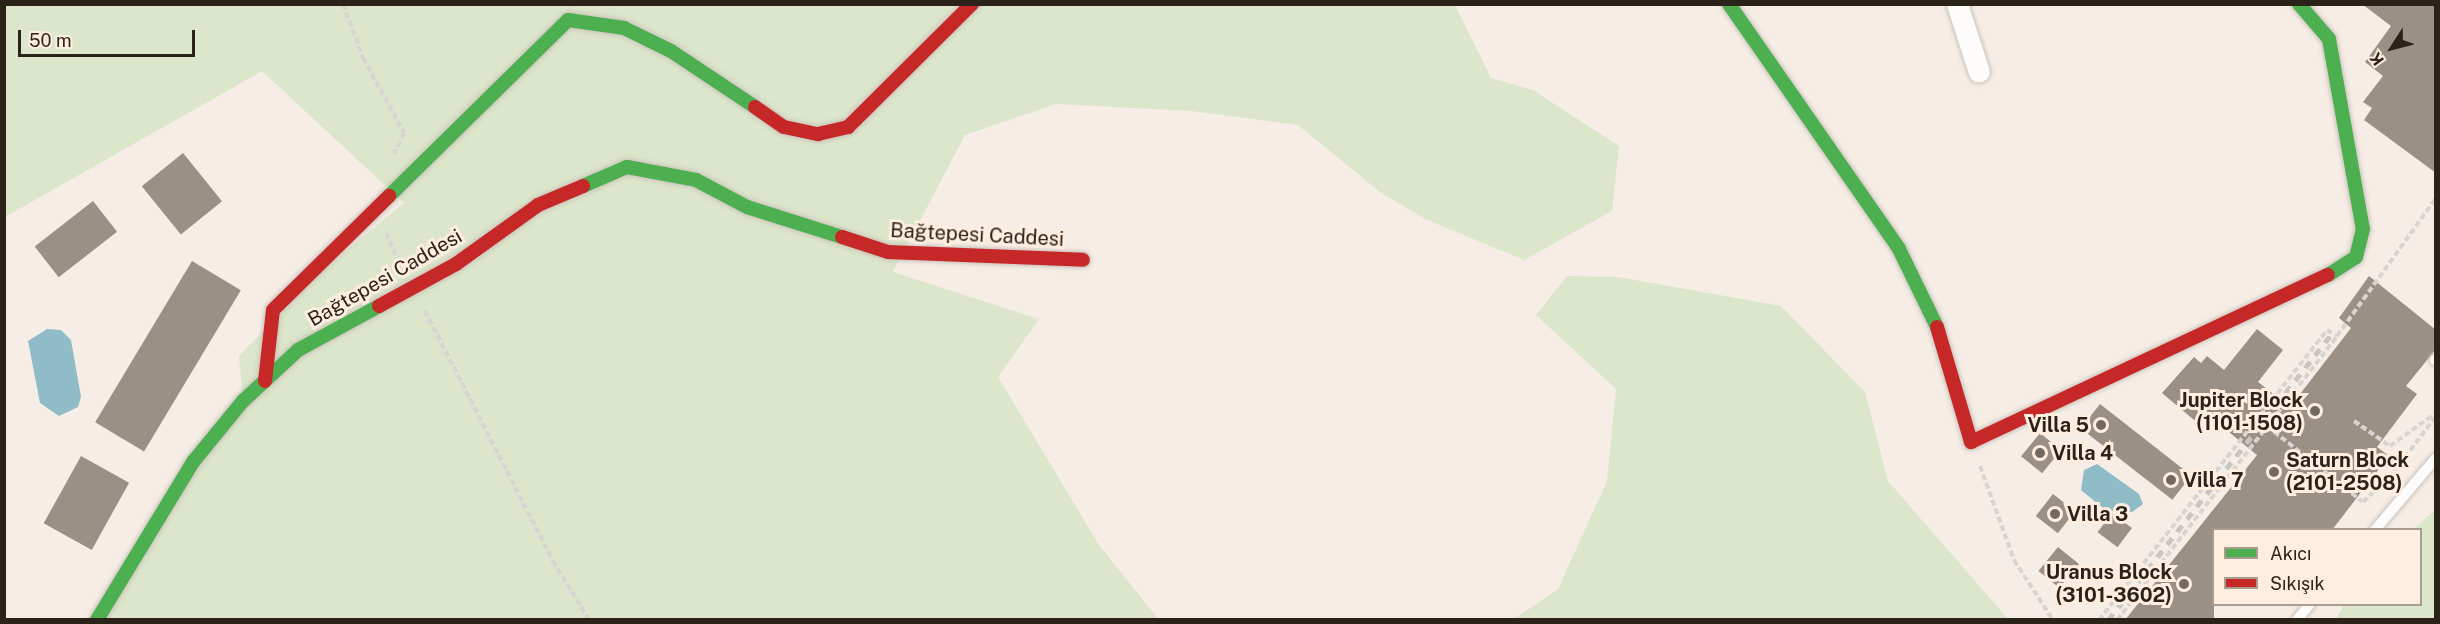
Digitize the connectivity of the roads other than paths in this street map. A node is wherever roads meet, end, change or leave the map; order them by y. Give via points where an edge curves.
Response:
1 (972, 4) edge
2 (1729, 4) edge
3 (1957, 4) edge
4 (2299, 4) edge
5 (1979, 72) dead end
6 (1083, 260) dead end
7 (265, 381) junction
8 (2436, 458) edge
9 (2377, 528) edge
10 (2308, 606) edge
11 (97, 620) edge
12 (2296, 620) edge

1 - 7 street via 908,62 877,104 848,127 818,134 784,127 671,51 624,28 568,20 273,310
2 - 4 street via 1899,249 1954,371 1971,442 2318,281 2356,257 2363,229 2340,82 2329,39
3 - 5 street
6 - 7 street, Bağtepesi Caddesi via 888,252 747,207 696,180 627,167 538,205 456,264 298,350
7 - 11 street, Bağtepesi Caddesi via 193,462
8 - 9 lane
10 - 12 lane

